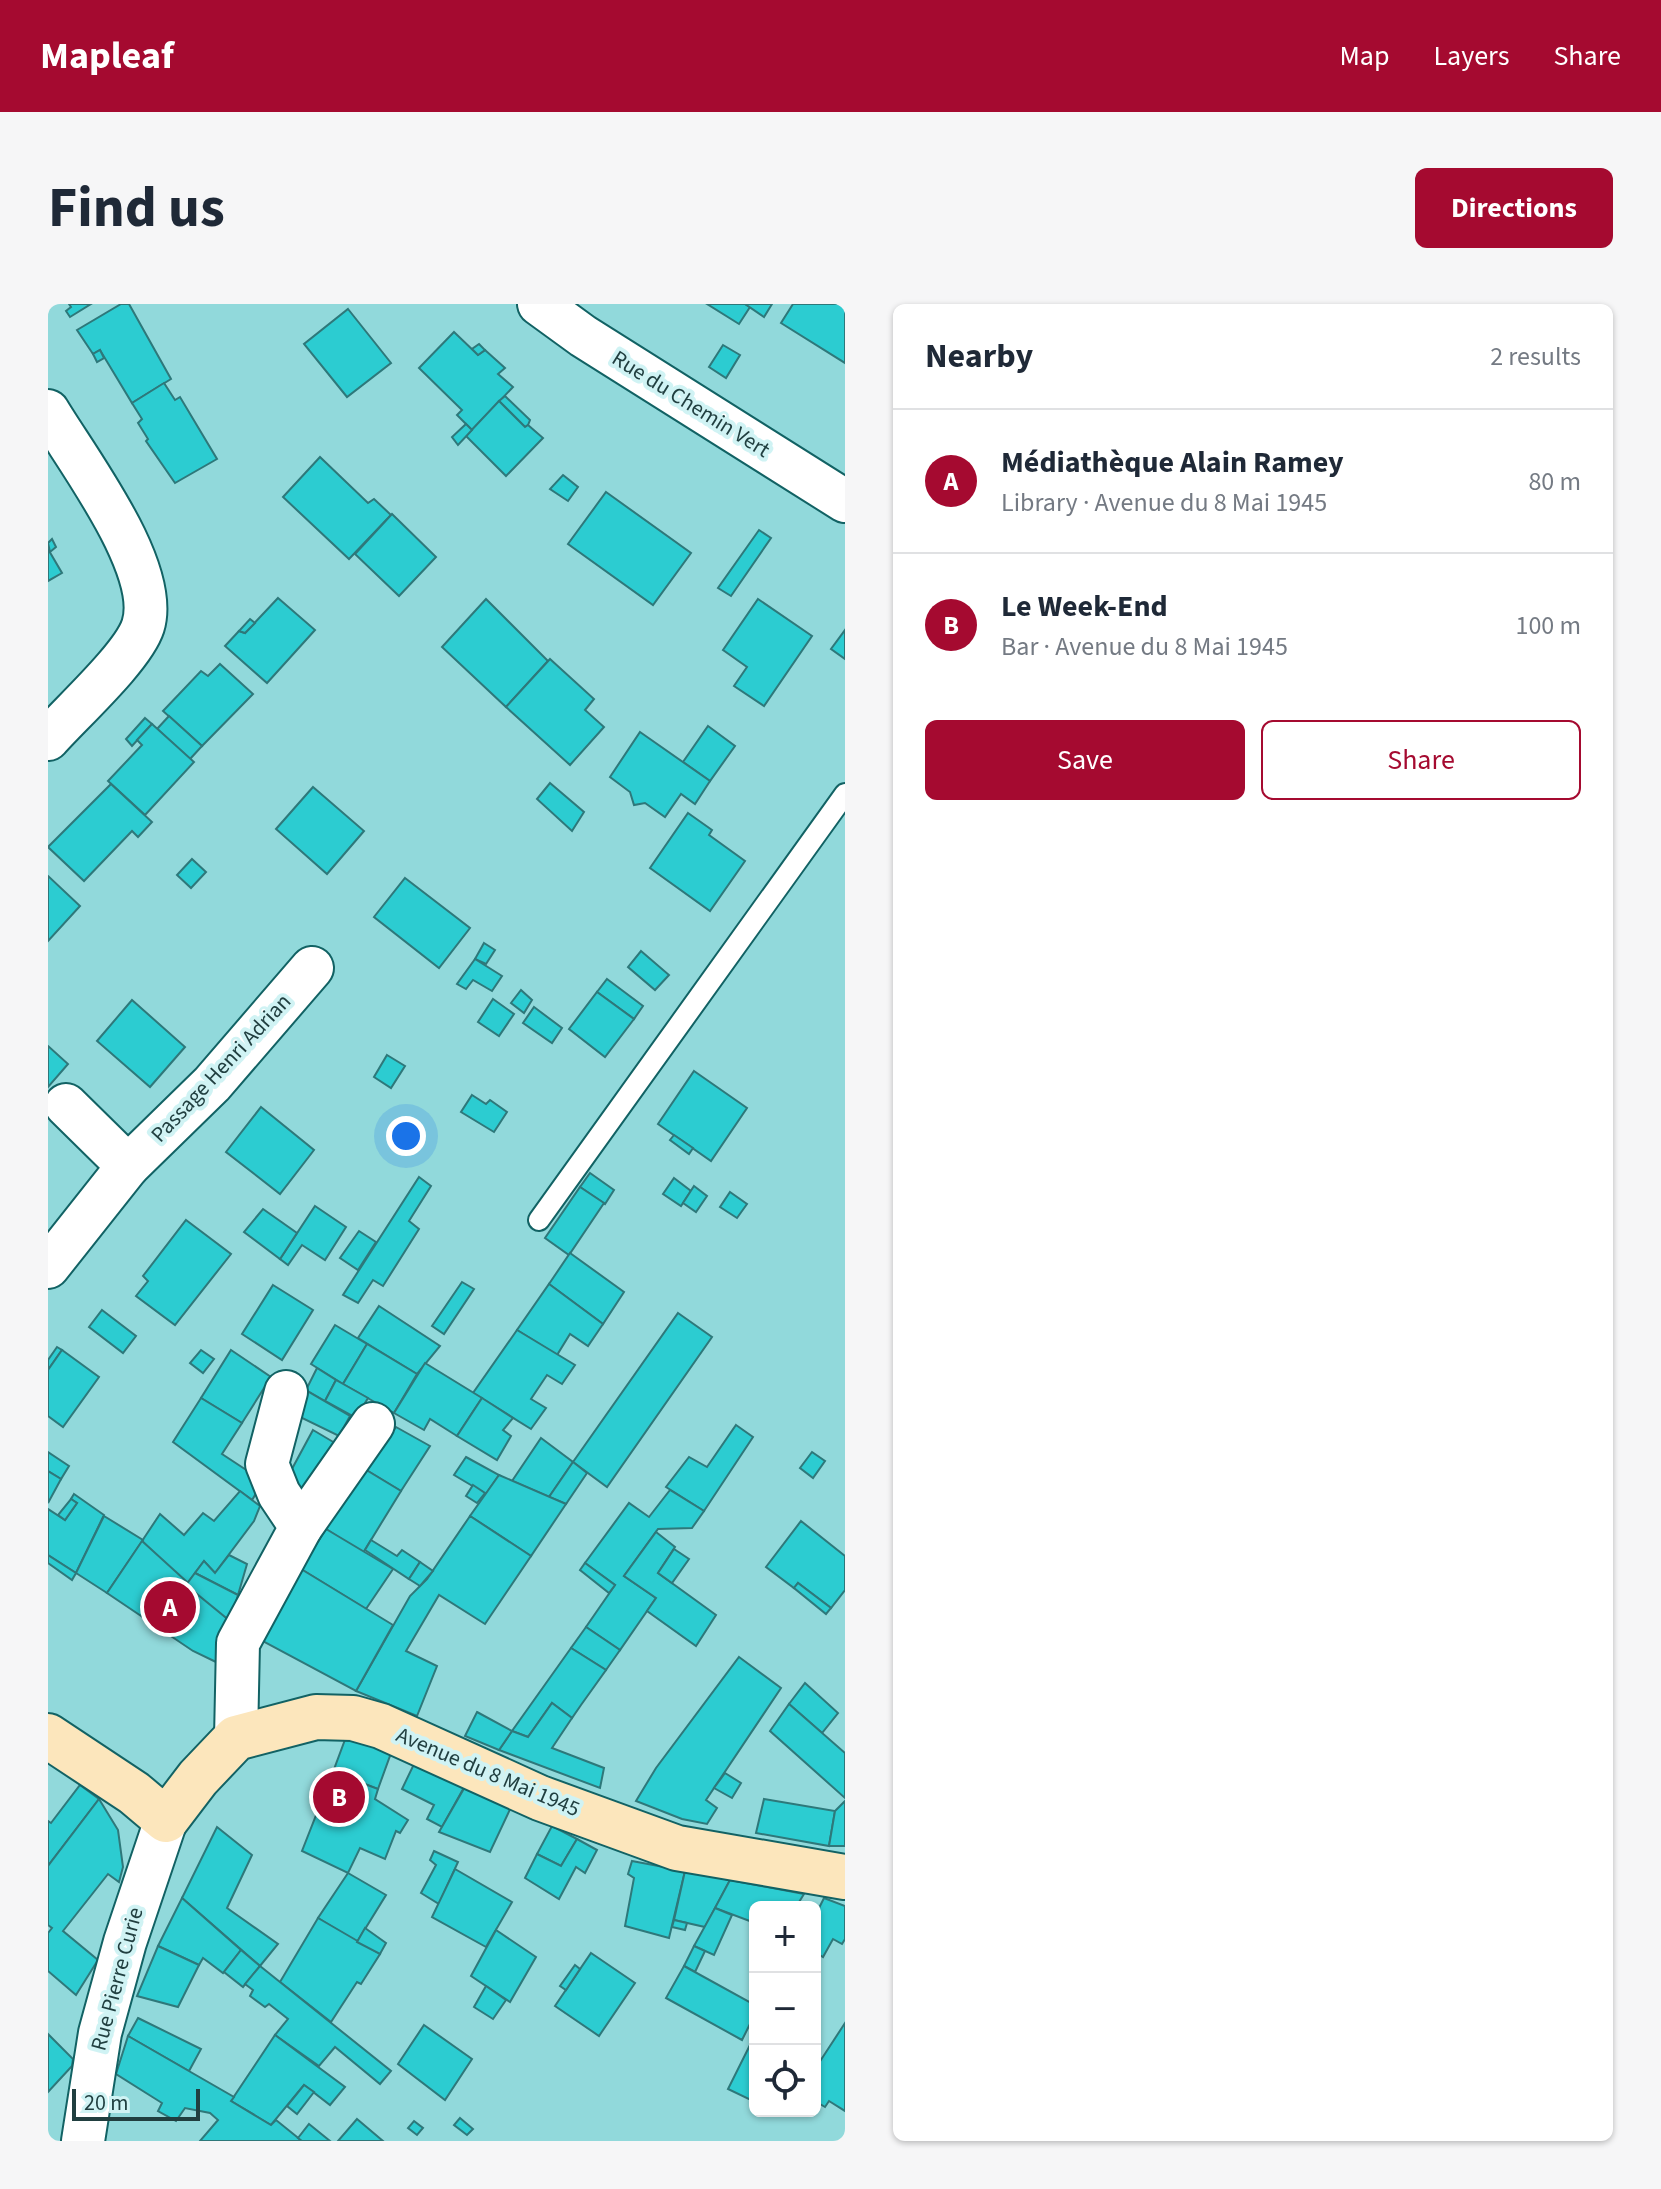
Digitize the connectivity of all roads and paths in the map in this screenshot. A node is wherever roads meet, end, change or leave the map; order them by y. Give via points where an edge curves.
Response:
1 (539, 304) edge
2 (48, 411) edge
3 (845, 501) edge
4 (48, 739) edge
5 (845, 794) edge
6 (312, 968) dead end
7 (66, 1105) dead end
8 (128, 1166) junction
9 (539, 1220) dead end
10 (48, 1267) edge
11 (286, 1392) dead end
12 (373, 1424) dead end
13 (301, 1527) junction
14 (48, 1736) edge
15 (236, 1738) junction
16 (166, 1820) junction
17 (845, 1877) edge
18 (83, 2141) edge

1 - 3 street, Rue du Chemin Vert
2 - 4 street via 136,556 144,624 133,645
5 - 9 lane
6 - 8 street, Passage Henri Adrian via 212,1084
7 - 8 street
8 - 10 street, Passage Henri Adrian
11 - 13 street via 267,1464
12 - 13 street
13 - 15 street via 238,1643
14 - 16 street
15 - 16 street
15 - 17 street, Avenue du 8 Mai 1945 via 316,1717 353,1718 540,1798 677,1848
16 - 18 street, Rue Pierre Curie via 100,2033

